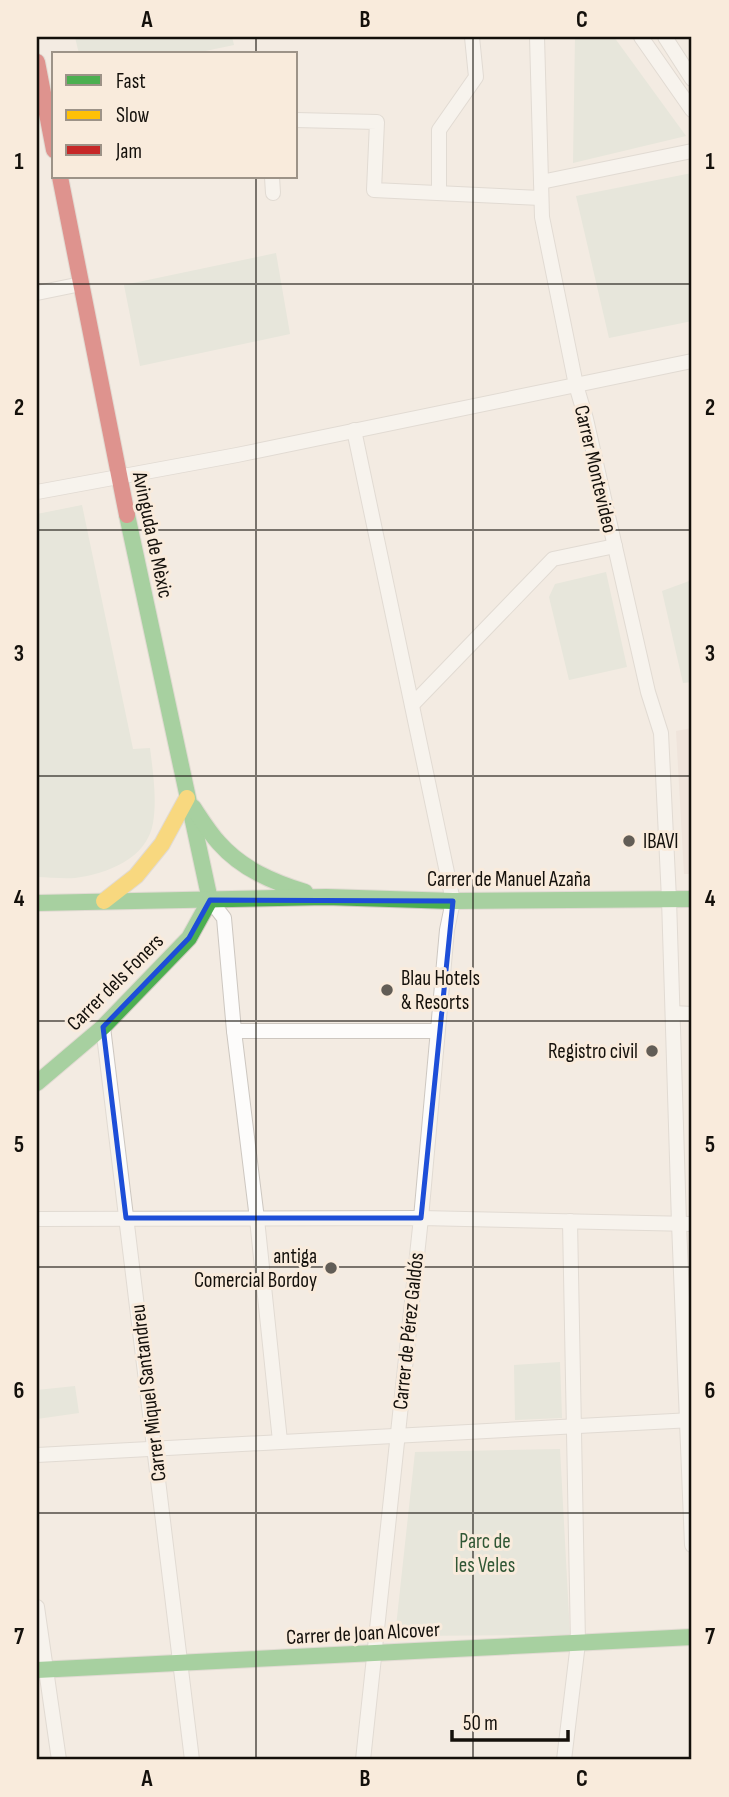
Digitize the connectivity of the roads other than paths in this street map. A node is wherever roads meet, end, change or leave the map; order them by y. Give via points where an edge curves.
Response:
1 (472, 37) edge
2 (537, 37) edge
3 (641, 37) edge
4 (665, 37) edge
5 (37, 62) edge
6 (692, 79) edge
7 (692, 110) edge
8 (298, 120) edge
9 (52, 140) edge
10 (692, 151) edge
11 (60, 178) edge
12 (272, 178) edge
13 (541, 182) junction
14 (273, 193) dead end
15 (439, 193) junction
16 (541, 198) junction
17 (81, 284) junction
18 (37, 293) edge
19 (692, 361) edge
20 (576, 385) junction
21 (354, 430) junction
22 (119, 477) junction
23 (37, 492) edge
24 (615, 546) junction
25 (412, 705) junction
26 (187, 798) junction
27 (326, 898) junction
28 (668, 899) junction
29 (692, 899) edge
30 (210, 900) junction
31 (104, 901) junction
32 (453, 901) junction
33 (37, 903) edge
34 (673, 1013) junction
35 (692, 1014) edge
36 (103, 1027) junction
37 (234, 1031) junction
38 (437, 1031) junction
39 (37, 1083) edge
40 (126, 1218) junction
41 (421, 1218) junction
42 (37, 1219) edge
43 (257, 1219) junction
44 (570, 1222) junction
45 (685, 1223) edge
46 (690, 1420) edge
47 (575, 1427) junction
48 (397, 1435) junction
49 (280, 1441) junction
50 (154, 1448) junction
51 (37, 1455) edge
52 (692, 1545) edge
53 (37, 1607) edge
54 (692, 1637) edge
55 (578, 1643) junction
56 (374, 1653) junction
57 (181, 1663) junction
58 (41, 1670) edge
59 (59, 1760) edge
60 (192, 1760) edge
61 (363, 1760) edge
62 (564, 1760) edge

1 - 15 street via 475,77 439,130
2 - 13 street, Carrer Montevideo
3 - 7 street
4 - 6 street
5 - 9 street
8 - 15 street via 377,122 374,190
10 - 13 street
11 - 17 street, Avinguda de Mèxic
12 - 14 street
13 - 16 street, Carrer Montevideo
15 - 16 street
16 - 20 street, Carrer Montevideo
17 - 18 street
17 - 22 street, Avinguda de Mèxic
19 - 20 street
20 - 21 street
20 - 24 street, Carrer Montevideo
21 - 22 street
21 - 25 street
22 - 23 street
22 - 26 street, Avinguda de Mèxic
24 - 25 street via 552,559
24 - 28 street, Carrer Montevideo via 661,733
25 - 32 street
26 - 27 street, Carrer de Manuel Azaña via 221,846 250,870 277,884
26 - 30 street, Avinguda de Mèxic
26 - 31 street via 162,844 136,876
27 - 30 street, Carrer de Manuel Azaña
27 - 32 street, Carrer de Manuel Azaña
28 - 29 street, Carrer de Manuel Azaña
28 - 32 street, Carrer de Manuel Azaña
28 - 34 street, Carrer Montevideo
30 - 31 street, Carrer de Manuel Azaña
30 - 36 street, Carrer dels Foners via 189,937
30 - 37 street via 224,918
31 - 33 street, Carrer de Manuel Azaña
32 - 38 street, Carrer de Pérez Galdós
34 - 35 street
34 - 45 street, Carrer Montevideo
36 - 39 street, Carrer dels Foners
36 - 40 street, Carrer Miquel Santandreu
37 - 38 street
37 - 43 street
38 - 41 street, Carrer de Pérez Galdós
40 - 42 street
40 - 43 street
40 - 50 street, Carrer Miquel Santandreu
41 - 43 street
41 - 44 street
41 - 48 street, Carrer de Pérez Galdós
43 - 49 street
44 - 45 street
44 - 47 street
45 - 46 street, Carrer Montevideo
46 - 47 street
46 - 52 street, Carrer Montevideo
47 - 48 street
47 - 55 street
48 - 49 street
48 - 56 street, Carrer de Pérez Galdós
49 - 50 street
50 - 51 street
50 - 57 street, Carrer Miquel Santandreu
53 - 58 street
54 - 55 street, Carrer de Joan Alcover
55 - 56 street, Carrer de Joan Alcover
55 - 62 street
56 - 57 street, Carrer de Joan Alcover
56 - 61 street, Carrer de Pérez Galdós
57 - 58 street, Carrer de Joan Alcover
57 - 60 street, Carrer Miquel Santandreu
58 - 59 street

